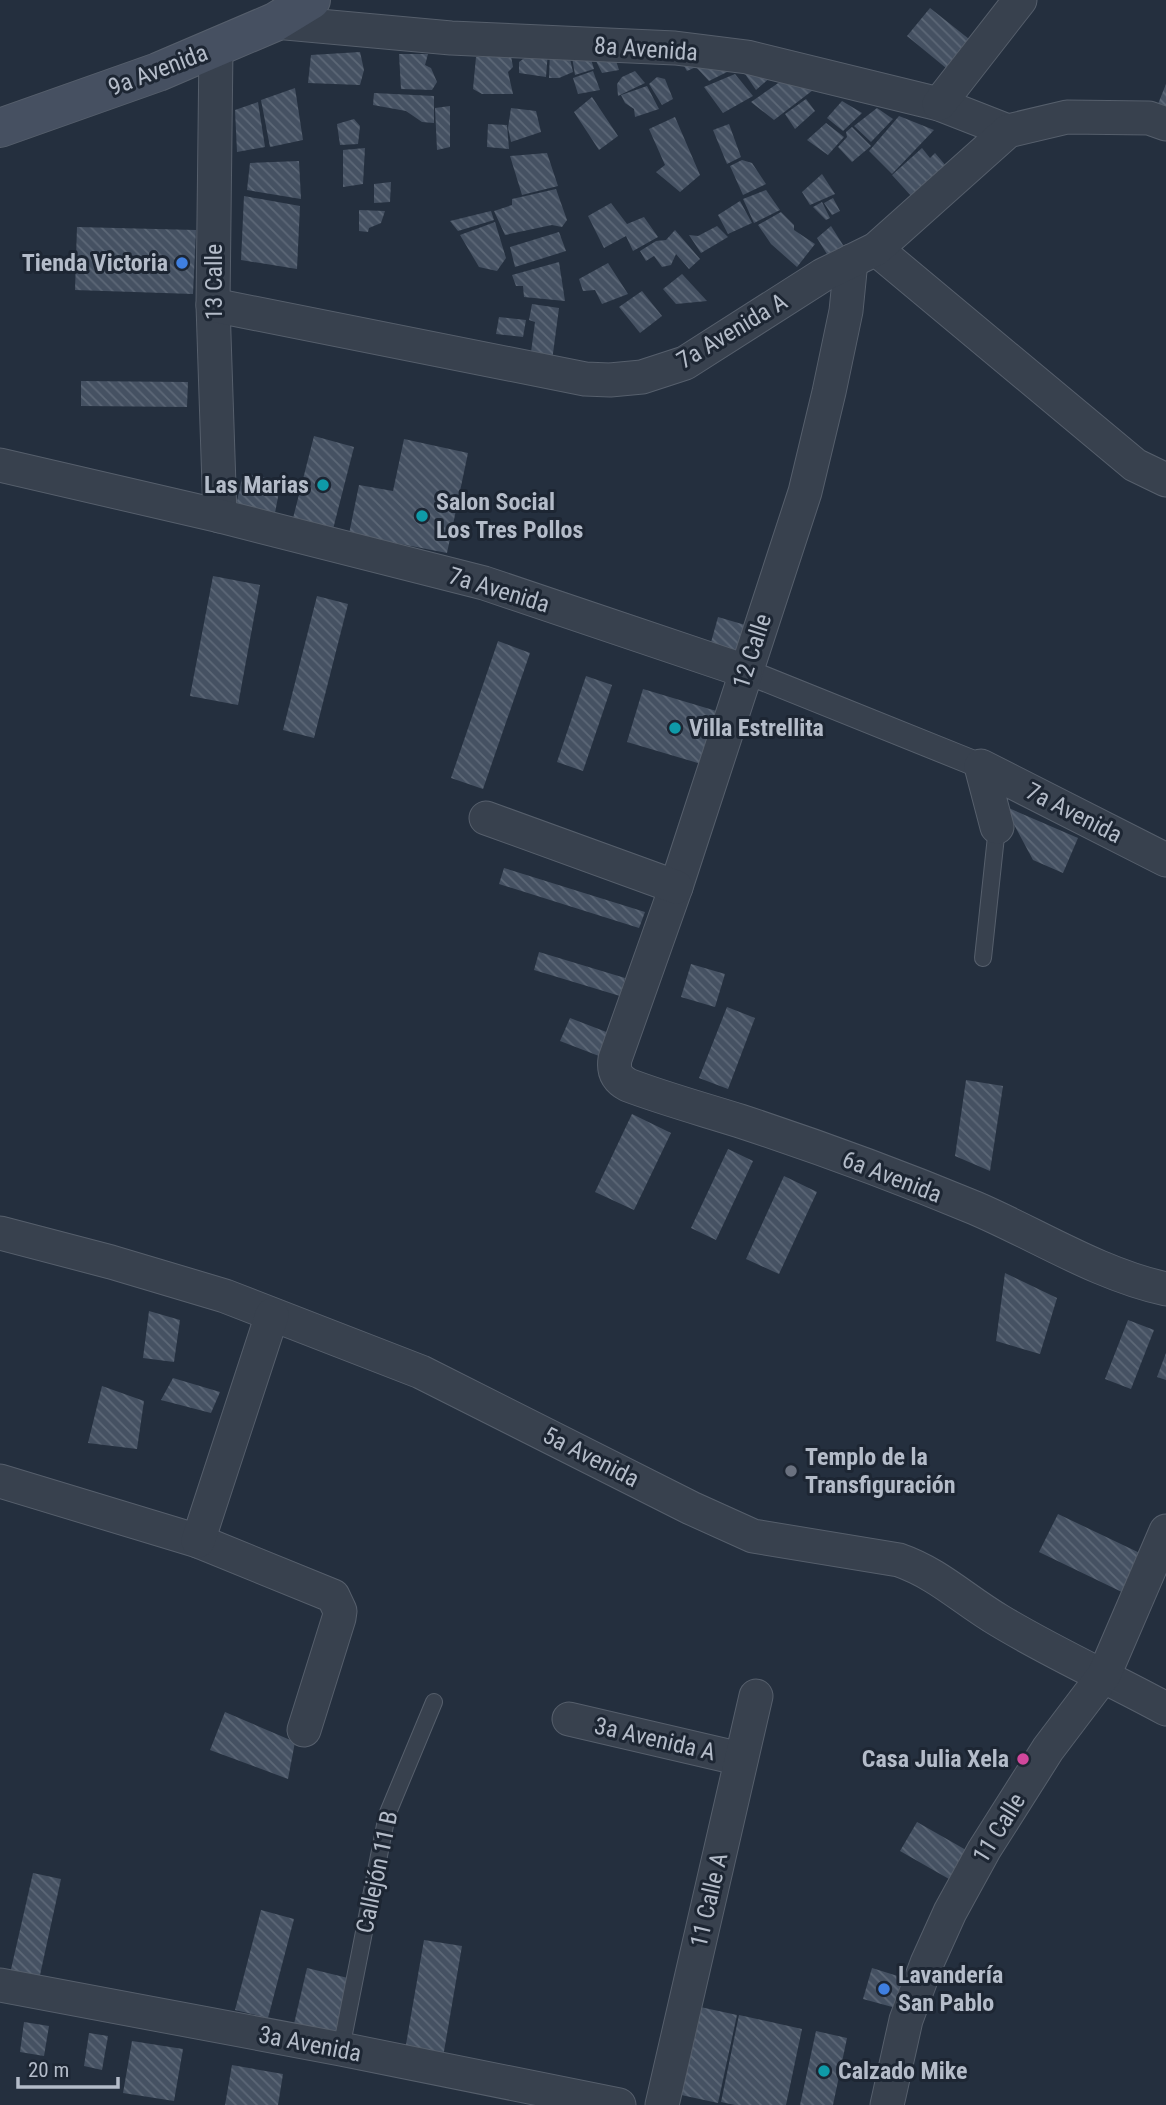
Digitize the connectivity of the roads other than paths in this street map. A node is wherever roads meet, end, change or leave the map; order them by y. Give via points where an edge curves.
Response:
1 (311, 0) edge
2 (1020, 0) edge
3 (275, 22) junction
4 (216, 47) junction
5 (939, 104) junction
6 (1166, 124) edge
7 (0, 128) edge
8 (1008, 131) junction
9 (864, 255) junction
10 (213, 306) junction
11 (0, 465) edge
12 (1166, 480) edge
13 (220, 516) junction
14 (745, 671) junction
15 (981, 766) junction
16 (486, 818) dead end
17 (997, 827) joint
18 (1166, 860) edge
19 (676, 887) junction
20 (983, 958) dead end
21 (615, 1074) joint
22 (0, 1233) edge
23 (1166, 1289) edge
24 (272, 1315) junction
25 (0, 1481) edge
26 (1166, 1531) edge
27 (198, 1541) junction
28 (1104, 1675) junction
29 (756, 1696) dead end
30 (434, 1702) dead end
31 (1166, 1709) edge
32 (569, 1719) dead end
33 (304, 1731) dead end
34 (741, 1759) junction
35 (0, 1985) edge
36 (341, 2049) junction
37 (619, 2105) edge
38 (662, 2105) edge
39 (887, 2105) edge

1 - 3 main road, 9a Avenida
2 - 5 street
3 - 4 main road, 9a Avenida
3 - 5 street, 8a Avenida via 451,38 675,48 747,57
4 - 7 main road, 9a Avenida
4 - 10 street, 13 Calle
5 - 8 street, 8a Avenida
6 - 8 street via 1149,118 1067,117
8 - 9 street
9 - 10 street, 7a Avenida A via 823,275 685,363 642,377 610,380 585,379
9 - 12 street via 1135,465
9 - 14 street, 12 Calle via 846,311 805,492
10 - 13 street, 13 Calle
11 - 13 street, 7a Avenida
13 - 14 street, 7a Avenida via 484,583
14 - 15 street, 7a Avenida
14 - 19 street, 12 Calle
15 - 17 street, 7a Avenida
15 - 18 street, 7a Avenida
16 - 19 street
17 - 20 lane
19 - 21 street, 12 Calle via 615,1059
21 - 23 street, 6a Avenida via 628,1085 682,1105 779,1134 915,1185 1121,1276
22 - 24 street, 5a Avenida via 169,1278
24 - 27 street
24 - 28 street, 5a Avenida via 421,1372 753,1536 900,1560 918,1567 1002,1622
25 - 27 street
26 - 28 street, 11 Calle
27 - 33 street via 328,1592 338,1603 339,1618
28 - 31 street, 5a Avenida
28 - 39 street, 11 Calle via 1048,1749 950,1912 906,2020
29 - 34 street, 11 Calle A
30 - 36 lane, Callejón 11 B via 387,1815
32 - 34 street, 3a Avenida A
34 - 38 street, 11 Calle A
35 - 36 street, 3a Avenida
36 - 37 street, 3a Avenida

